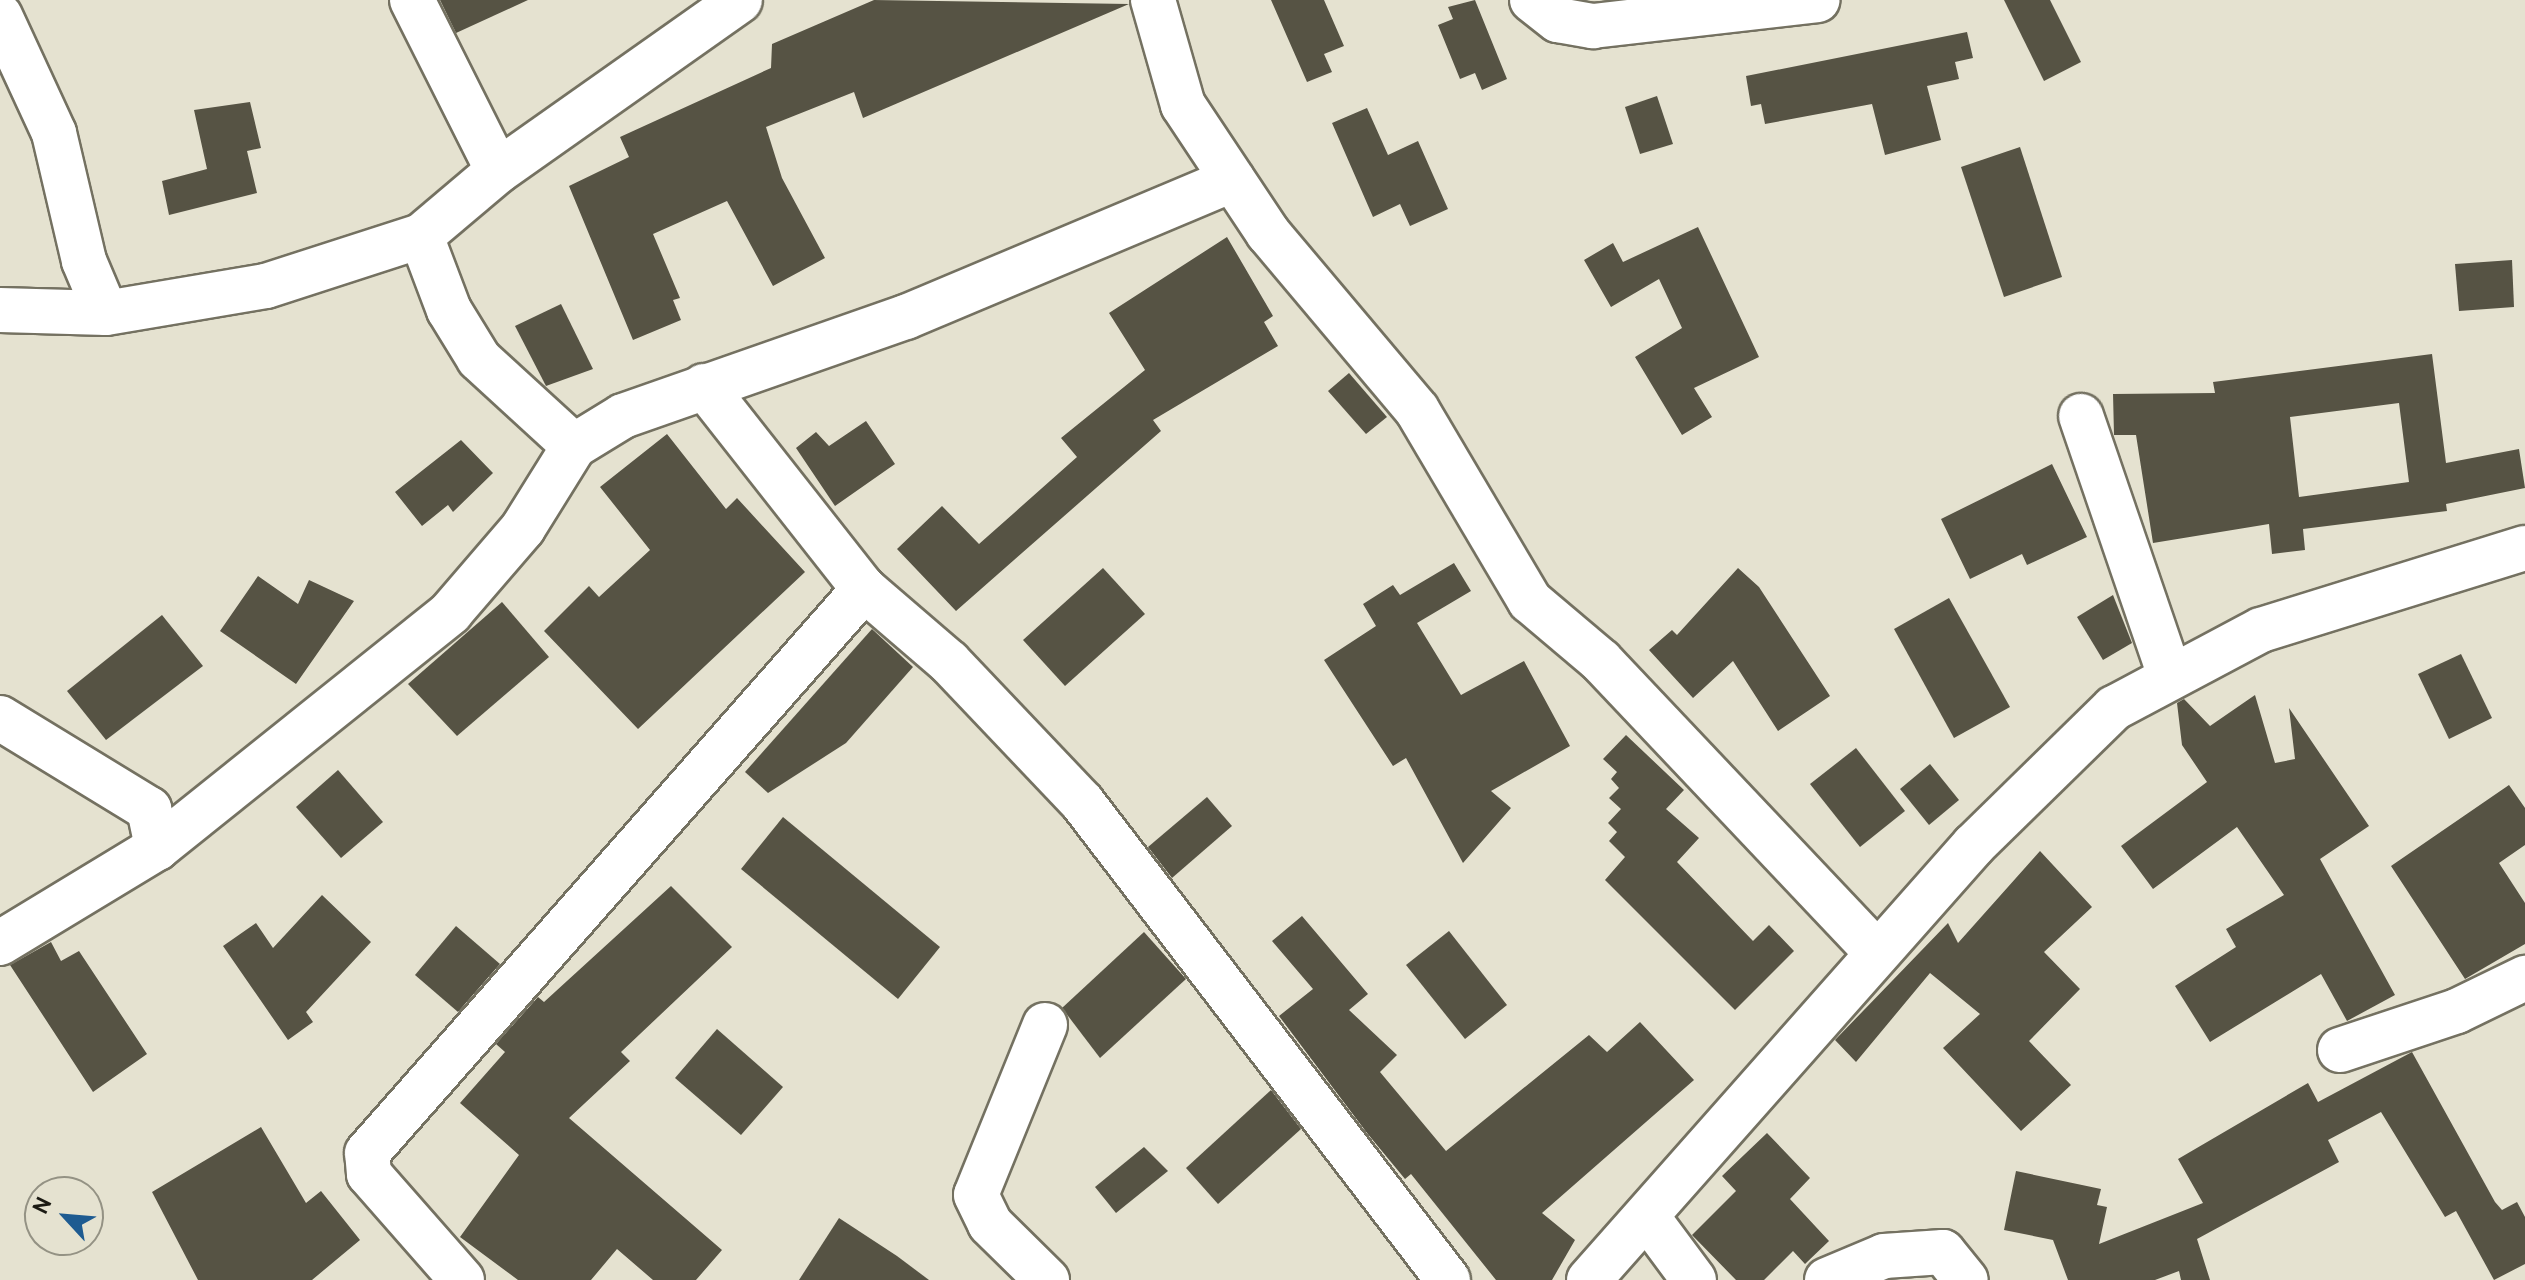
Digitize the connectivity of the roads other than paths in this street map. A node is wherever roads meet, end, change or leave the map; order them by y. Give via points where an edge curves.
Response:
1 (412, 0) edge
2 (740, 0) edge
3 (1153, 0) edge
4 (1532, 0) edge
5 (1817, 0) edge
6 (0, 16) edge
7 (498, 171) junction
8 (1232, 180) junction
9 (421, 236) junction
10 (0, 310) edge
11 (106, 313) junction
12 (704, 386) junction
13 (2081, 416) dead end
14 (574, 446) junction
15 (2525, 548) edge
16 (864, 589) junction
17 (2170, 676) junction
18 (0, 718) edge
19 (157, 848) junction
20 (0, 943) edge
21 (1876, 952) junction
22 (2525, 978) edge
23 (1045, 1025) dead end
24 (2340, 1050) dead end
25 (1648, 1218) junction
26 (462, 1280) edge
27 (1047, 1280) edge
28 (1448, 1280) edge
29 (1589, 1280) edge
30 (1694, 1280) edge
31 (1827, 1280) edge
32 (1966, 1280) edge

1 - 7 street
2 - 7 street
3 - 8 street via 1183,105
4 - 5 street via 1558,20 1593,26
6 - 11 street via 54,133 84,261
7 - 9 street
8 - 12 street via 906,317
8 - 21 street via 1417,410 1530,601 1601,661
9 - 11 street via 266,286
9 - 14 street via 449,310 479,359
10 - 11 street
12 - 14 street via 623,416
12 - 16 street
13 - 17 street
14 - 19 street via 523,528 450,613
15 - 17 street via 2261,630
16 - 26 street via 367,1153 369,1174
16 - 28 street via 949,662 1082,802
17 - 21 street via 2114,708
18 - 19 street via 149,809
19 - 20 street
21 - 25 street
22 - 24 street via 2457,1011
23 - 27 street via 976,1195 990,1224
25 - 29 street
25 - 30 street
31 - 32 street via 1884,1256 1943,1252

